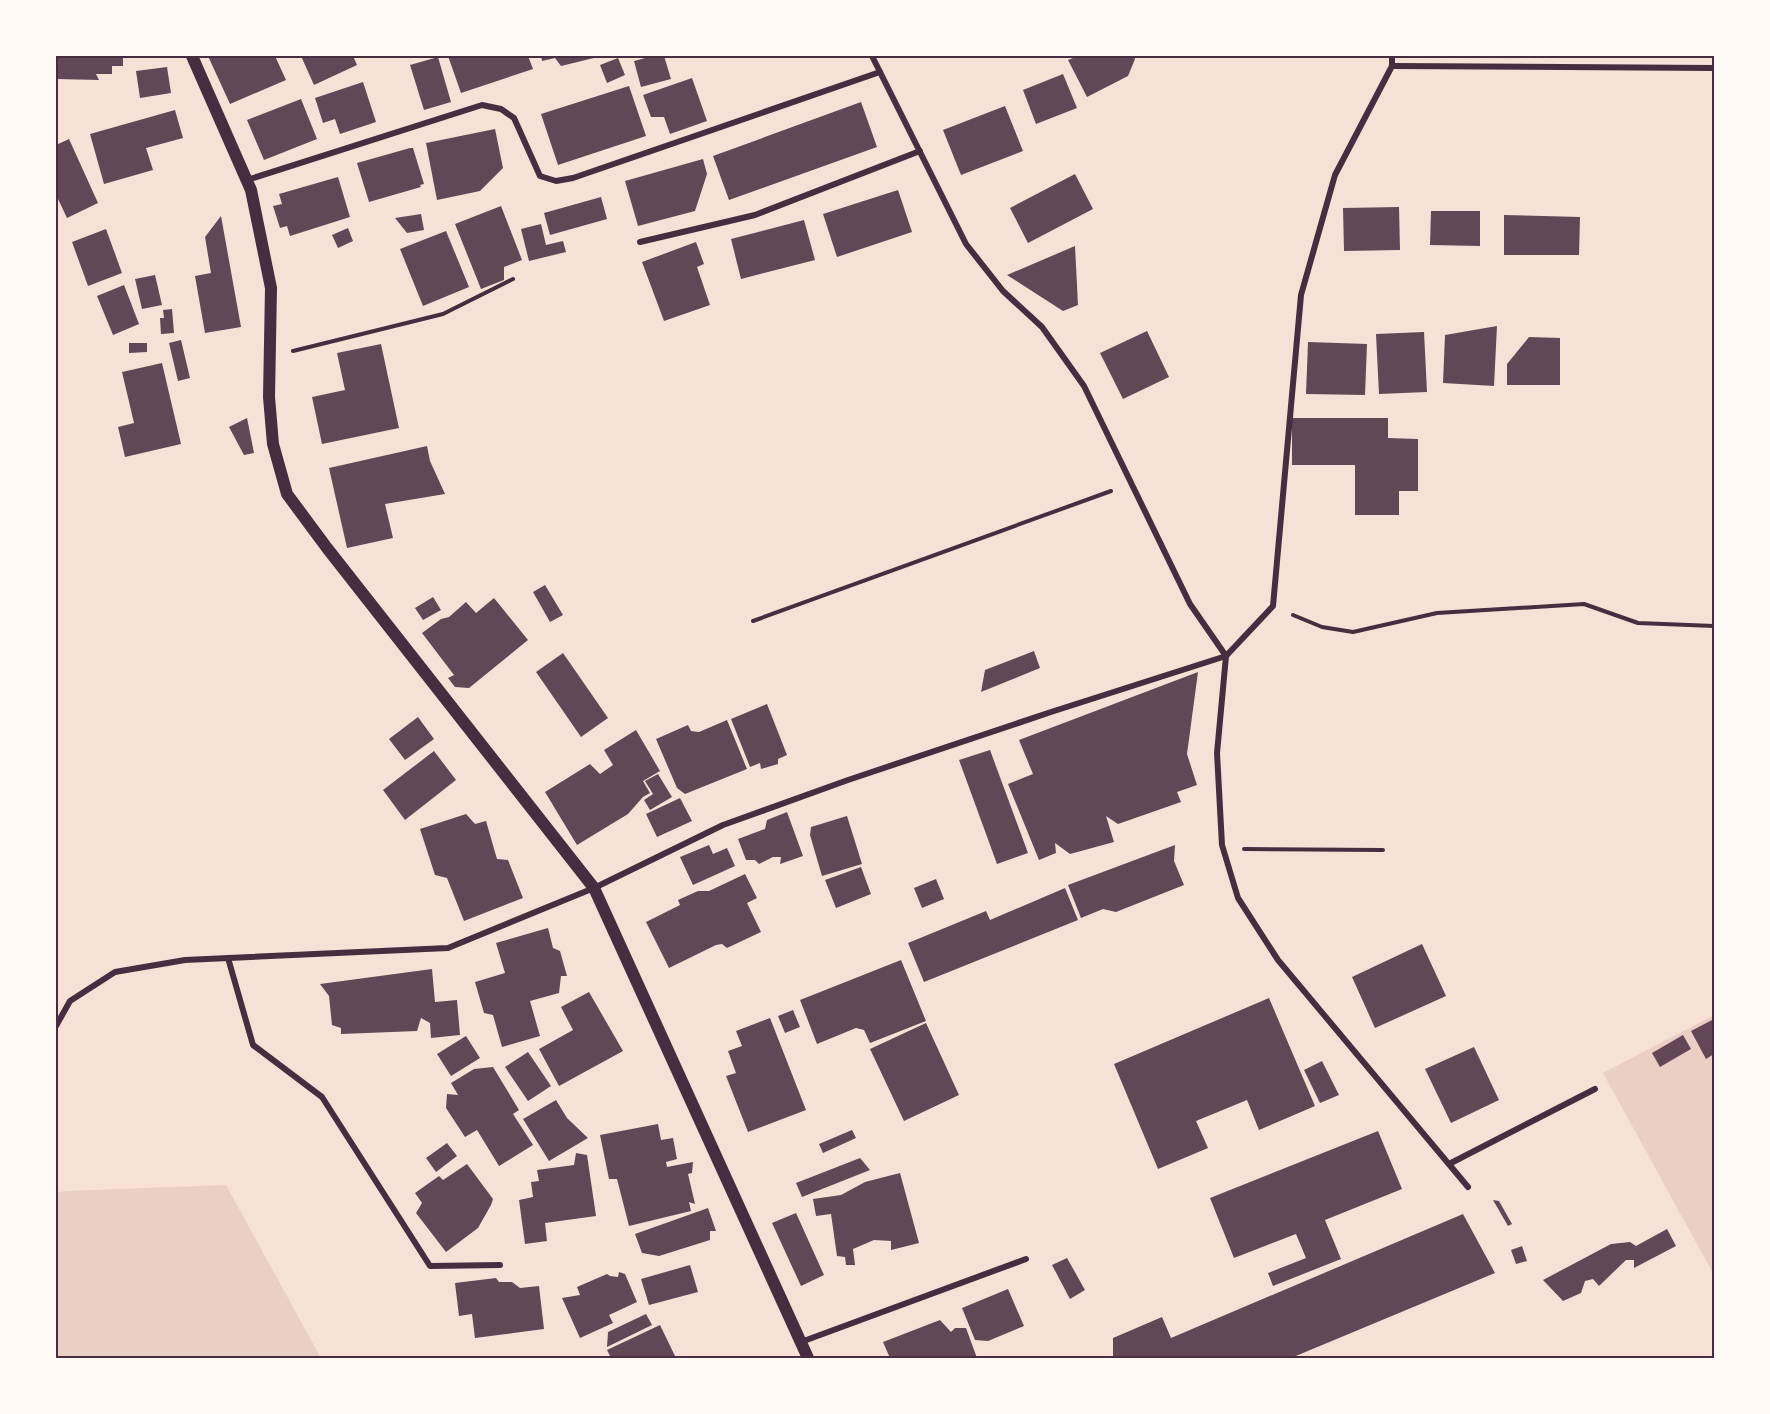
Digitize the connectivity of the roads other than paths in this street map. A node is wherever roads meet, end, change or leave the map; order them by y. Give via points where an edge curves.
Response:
1 (192, 56) edge
2 (872, 56) edge
3 (1392, 56) edge
4 (1392, 66) junction
5 (1714, 68) edge
6 (880, 72) junction
7 (920, 151) junction
8 (247, 180) junction
9 (640, 242) dead end
10 (1226, 656) junction
11 (594, 888) junction
12 (228, 958) junction
13 (56, 1026) edge
14 (1595, 1089) dead end
15 (1449, 1164) junction
16 (1468, 1187) dead end
17 (1026, 1259) dead end
18 (500, 1265) dead end
19 (801, 1342) junction
20 (808, 1359) edge

1 - 8 main road
2 - 6 street
3 - 4 street
4 - 5 street
4 - 10 street via 1335,175 1301,295 1273,606
6 - 7 street
6 - 8 street via 565,180 540,176 514,118 501,109 482,105
7 - 9 street via 755,215
7 - 10 street via 966,244 1003,291 1042,327 1084,387 1190,604
8 - 11 main road via 271,288 268,397 273,444 287,494
10 - 11 street via 870,772 723,825
10 - 15 street via 1217,753 1222,849 1238,898 1278,960
11 - 12 street via 448,948
11 - 19 main road
12 - 13 street via 185,960 115,972 70,1001
12 - 18 street via 254,1045 322,1097 430,1266
14 - 15 street
15 - 16 street
17 - 19 street
19 - 20 main road

